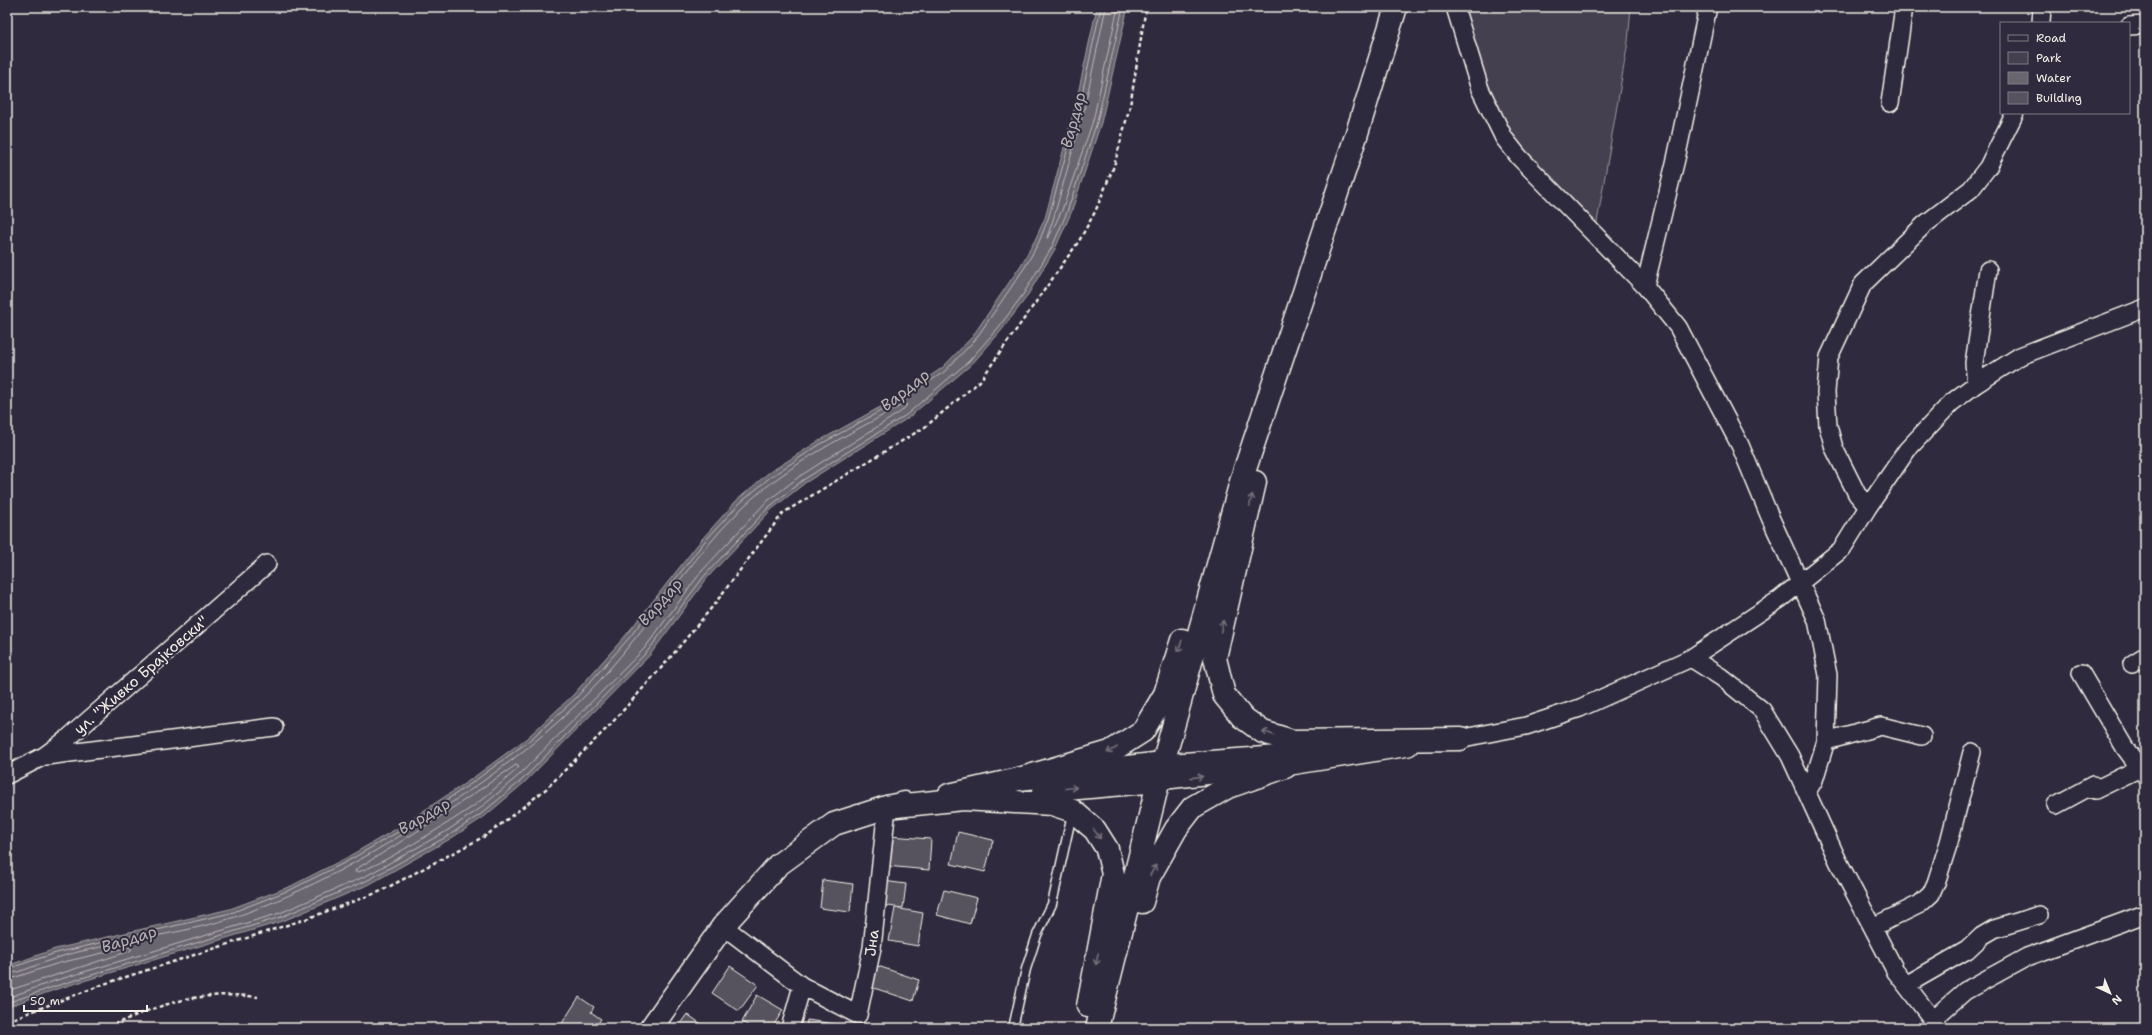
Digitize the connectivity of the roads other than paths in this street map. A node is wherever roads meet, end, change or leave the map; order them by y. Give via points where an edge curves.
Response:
1 (1396, 7) edge
2 (1454, 7) edge
3 (1708, 7) edge
4 (1904, 7) edge
5 (2042, 7) edge
6 (2041, 22) edge
7 (2145, 25) edge
8 (2130, 26) edge
9 (1890, 103) dead end
10 (2015, 114) edge
11 (1988, 270) dead end
12 (1645, 286) junction
13 (2145, 308) edge
14 (1290, 332) junction
15 (1976, 384) junction
16 (1242, 478) junction
17 (1868, 507) junction
18 (267, 564) dead end
19 (1799, 581) junction
20 (1691, 658) junction
21 (2081, 673) dead end
22 (274, 726) dead end
23 (1922, 736) dead end
24 (1460, 739) junction
25 (1826, 741) junction
26 (1972, 752) dead end
27 (44, 756) junction
28 (1284, 767) junction
29 (2142, 771) edge
30 (1160, 772) junction
31 (7, 775) edge
32 (1019, 778) junction
33 (963, 792) junction
34 (1807, 792) junction
35 (2056, 805) dead end
36 (887, 807) junction
37 (1073, 811) junction
38 (2039, 915) dead end
39 (2142, 915) dead end
40 (723, 926) junction
41 (1873, 927) junction
42 (1906, 985) junction
43 (802, 986) junction
44 (1935, 1024) edge
45 (651, 1028) edge
46 (790, 1028) edge
47 (1012, 1028) edge
48 (1083, 1028) edge
49 (1097, 1028) edge
50 (1106, 1028) edge

1 - 14 main road
2 - 12 street via 1480,89 1504,138 1519,158
3 - 12 street via 1676,159
4 - 9 street
5 - 6 street
7 - 8 street
10 - 17 street via 1988,168 1971,189 1924,225 1863,284 1829,357 1826,392 1828,426 1834,448 1857,494
11 - 15 street via 1974,363
12 - 19 street via 1689,345 1740,445
13 - 15 street via 2020,356
14 - 16 main road
24 -> 14 main road via 1292,741 1263,732 1242,717 1224,695 1215,658
15 - 17 street via 1951,403 1907,450
16 - 30 main road
16 -> 32 main road via 1214,543 1164,694 1143,731 1110,752
17 - 19 street via 1842,549
18 - 27 street, ул. "Живко Брајковски" via 68,739
19 - 20 street via 1780,599
19 - 25 street via 1817,620 1828,675
20 - 24 street via 1580,708 1526,726
20 - 34 street via 1762,710 1790,756
21 - 29 street via 2125,748
22 - 27 street
23 - 25 street via 1881,726
24 - 28 street
24 - 30 street
25 - 34 street via 1814,780
26 - 41 street via 1949,842 1930,894 1920,904
27 - 31 street, ул. "Живко Брајковски"
30 -> 28 street
50 -> 28 main road via 1149,877 1176,829 1193,807 1228,787
29 - 35 street via 2095,790 2093,786
30 - 32 main road
33 -> 30 main road via 1024,792
30 - 49 main road
32 - 33 main road
33 - 36 main road
34 - 41 street via 1838,861
36 - 37 main road via 963,799 1052,804
36 - 40 main road via 834,824 778,865
36 - 43 street, Јна via 872,948 858,1015
37 - 47 lane via 1052,904 1037,935 1026,969
37 -> 48 main road via 1095,830 1107,849 1113,874
38 - 42 street via 1994,929 1967,950
39 - 44 street via 2026,957 1965,991
40 - 43 street, Јна
40 - 45 main road
41 - 42 street via 1896,972
42 - 44 street
43 - 46 street

